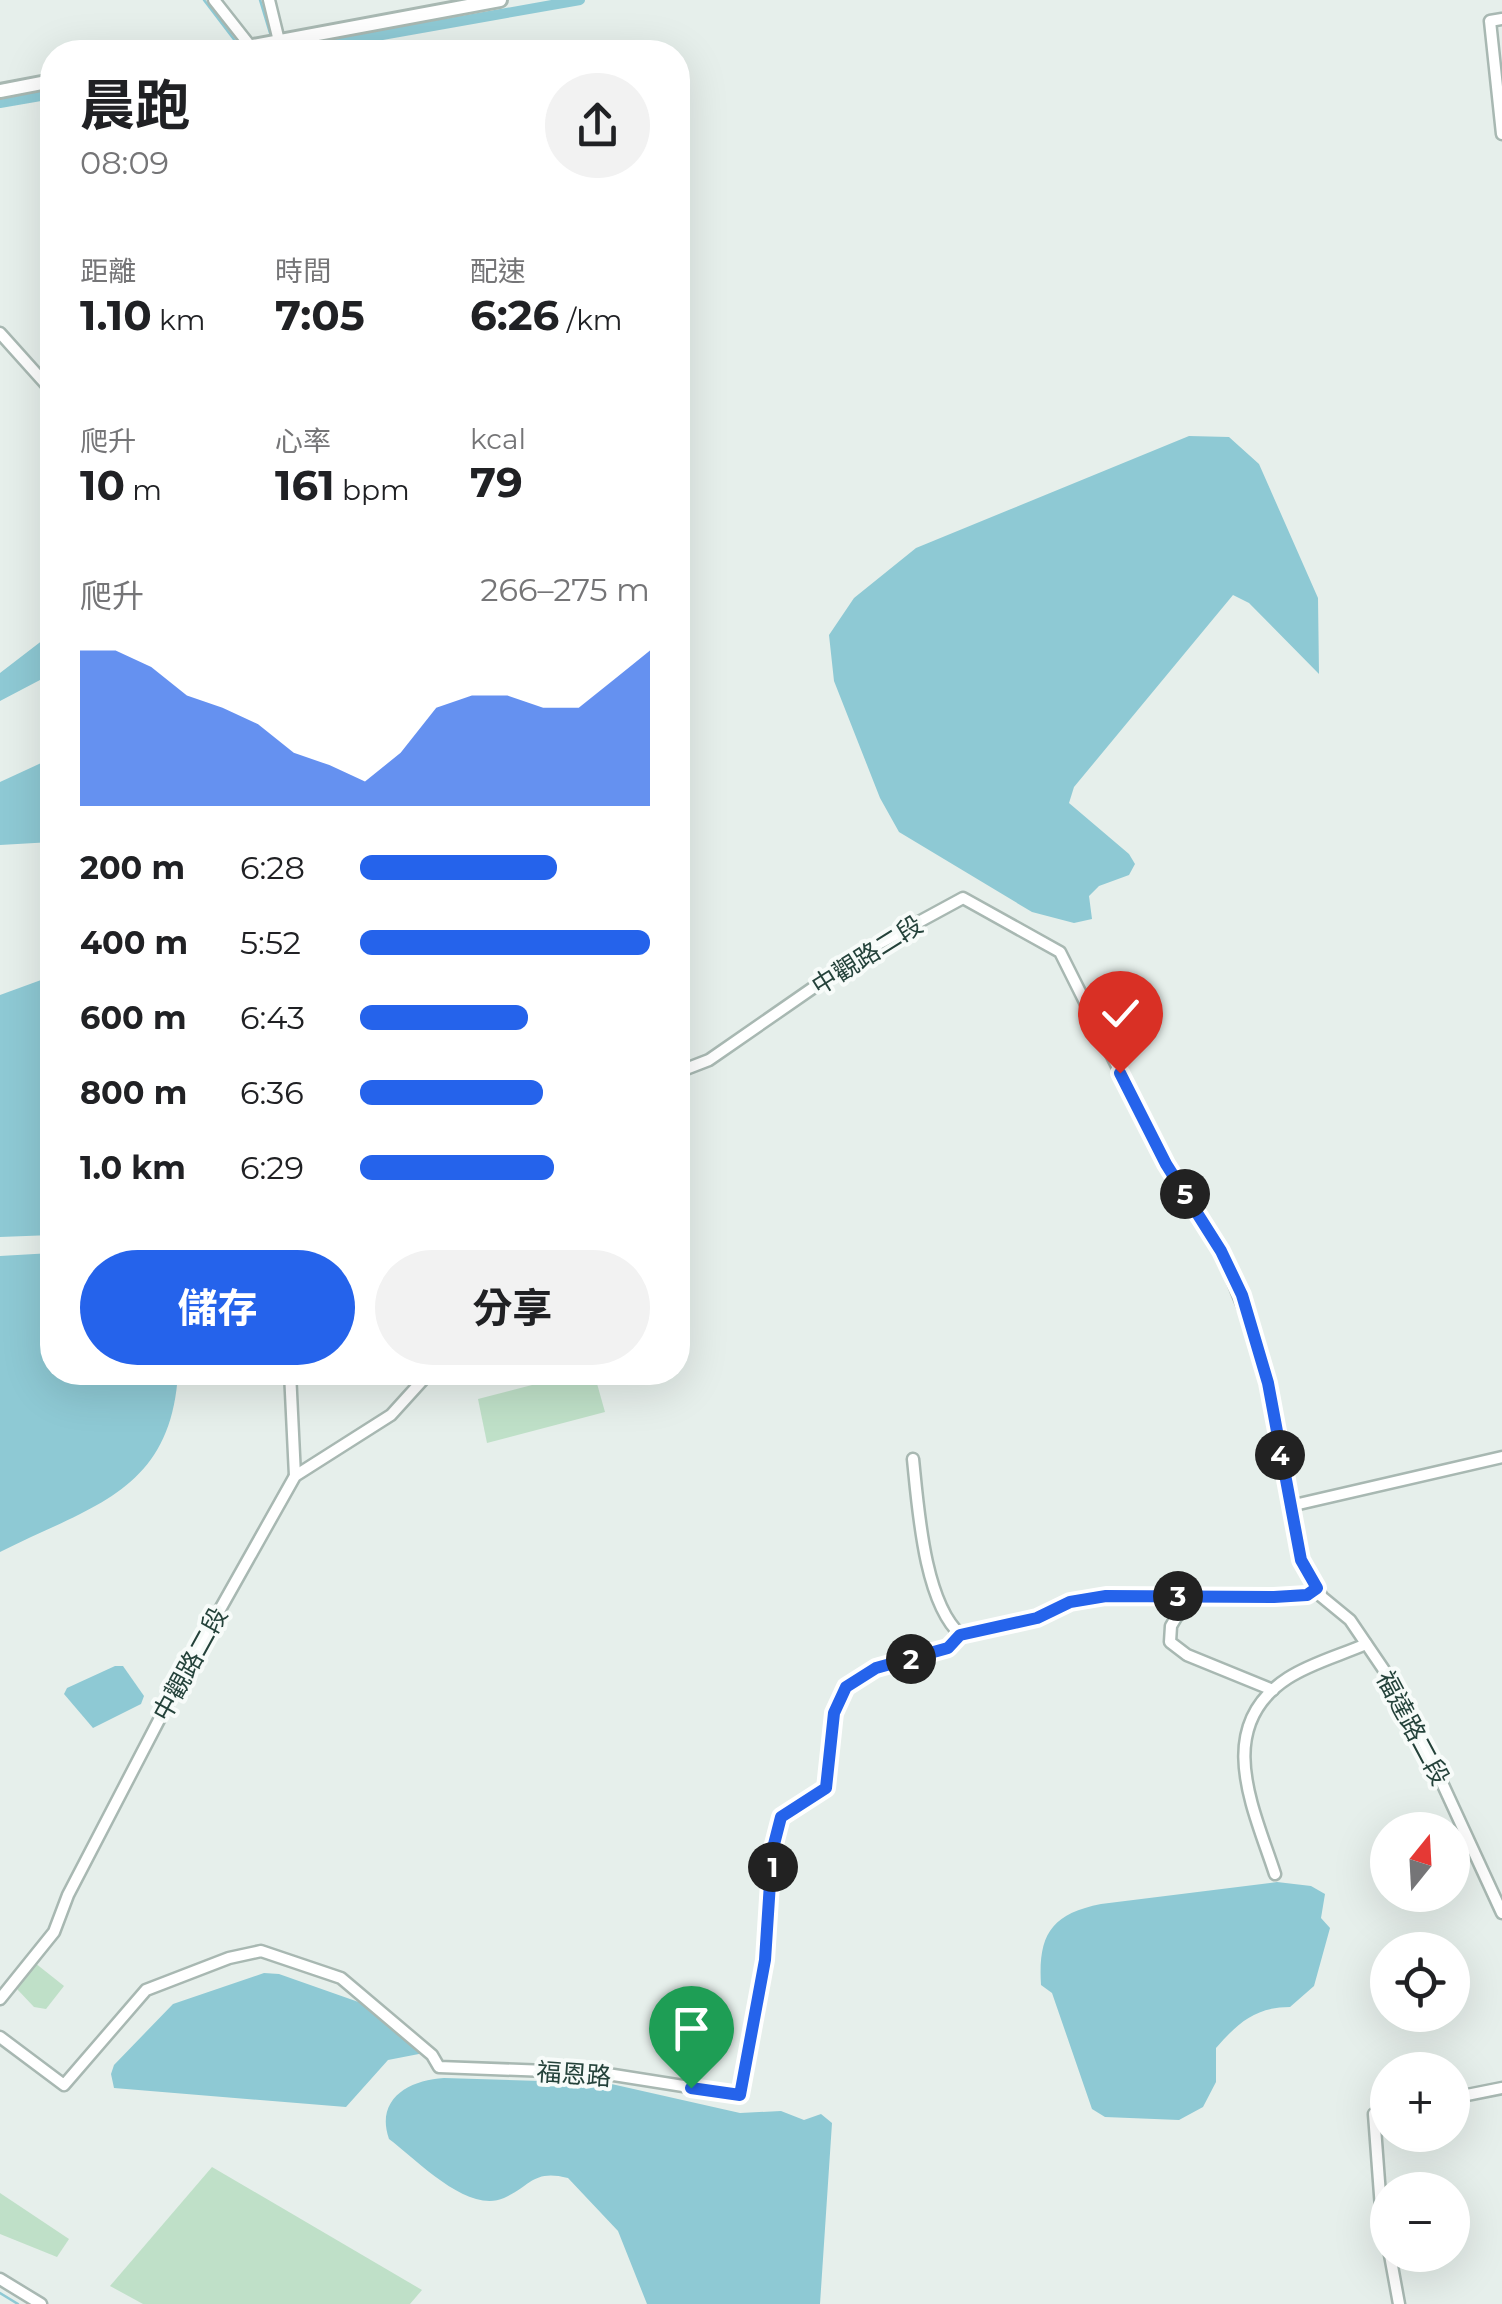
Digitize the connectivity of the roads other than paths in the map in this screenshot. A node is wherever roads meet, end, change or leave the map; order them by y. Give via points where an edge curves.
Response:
1 (214, 0) edge
2 (269, 0) edge
3 (500, 0) edge
4 (1502, 19) edge
5 (245, 40) edge
6 (279, 40) edge
7 (284, 40) edge
8 (40, 83) edge
9 (0, 91) edge
10 (1502, 134) edge
11 (0, 333) edge
12 (40, 378) edge
13 (1060, 952) joint
14 (690, 1067) edge
15 (291, 1385) edge
16 (418, 1385) edge
17 (1502, 1458) edge
18 (913, 1459) dead end
19 (296, 1476) junction
20 (1290, 1506) junction
21 (1317, 1588) junction
22 (1189, 1596) junction
23 (960, 1635) junction
24 (1366, 1644) junction
25 (1273, 1690) junction
26 (1275, 1874) dead end
27 (1502, 1912) edge
28 (0, 1999) edge
29 (0, 2037) edge
30 (1502, 2088) edge
31 (1470, 2094) edge
32 (1393, 2272) edge
33 (0, 2279) edge
34 (41, 2304) edge
35 (1399, 2304) edge

1 - 5 street
2 - 6 street
3 - 7 street
4 - 10 street via 1490,22
8 - 9 street
11 - 12 street
13 - 14 street, 中觀路二段 via 962,898 869,949
13 - 20 street, 福達路二段 via 1166,1164 1242,1295 1268,1383
15 - 19 street
16 - 19 street, 中觀路二段 via 391,1415
17 - 20 street
18 - 23 street via 920,1537 945,1621
19 - 28 street, 中觀路二段 via 173,1692 54,1932
20 - 21 street, 福達路二段 via 1301,1560
21 - 22 street, 福恩路 via 1307,1595
21 - 24 street, 福達路二段
22 - 23 street, 福恩路 via 1088,1599
22 - 25 street via 1171,1626 1170,1642
23 - 29 street, 福恩路 via 948,1648 876,1668 846,1687 834,1713 826,1788 781,1817 772,1852 765,1960 740,2095 601,2073 439,2067 340,1978 261,1952 146,1990 64,2085
24 - 25 street via 1290,1676
24 - 27 street, 福達路二段 via 1404,1698
25 - 26 street via 1249,1727 1242,1767
30 - 31 street
32 - 35 street
33 - 34 street

